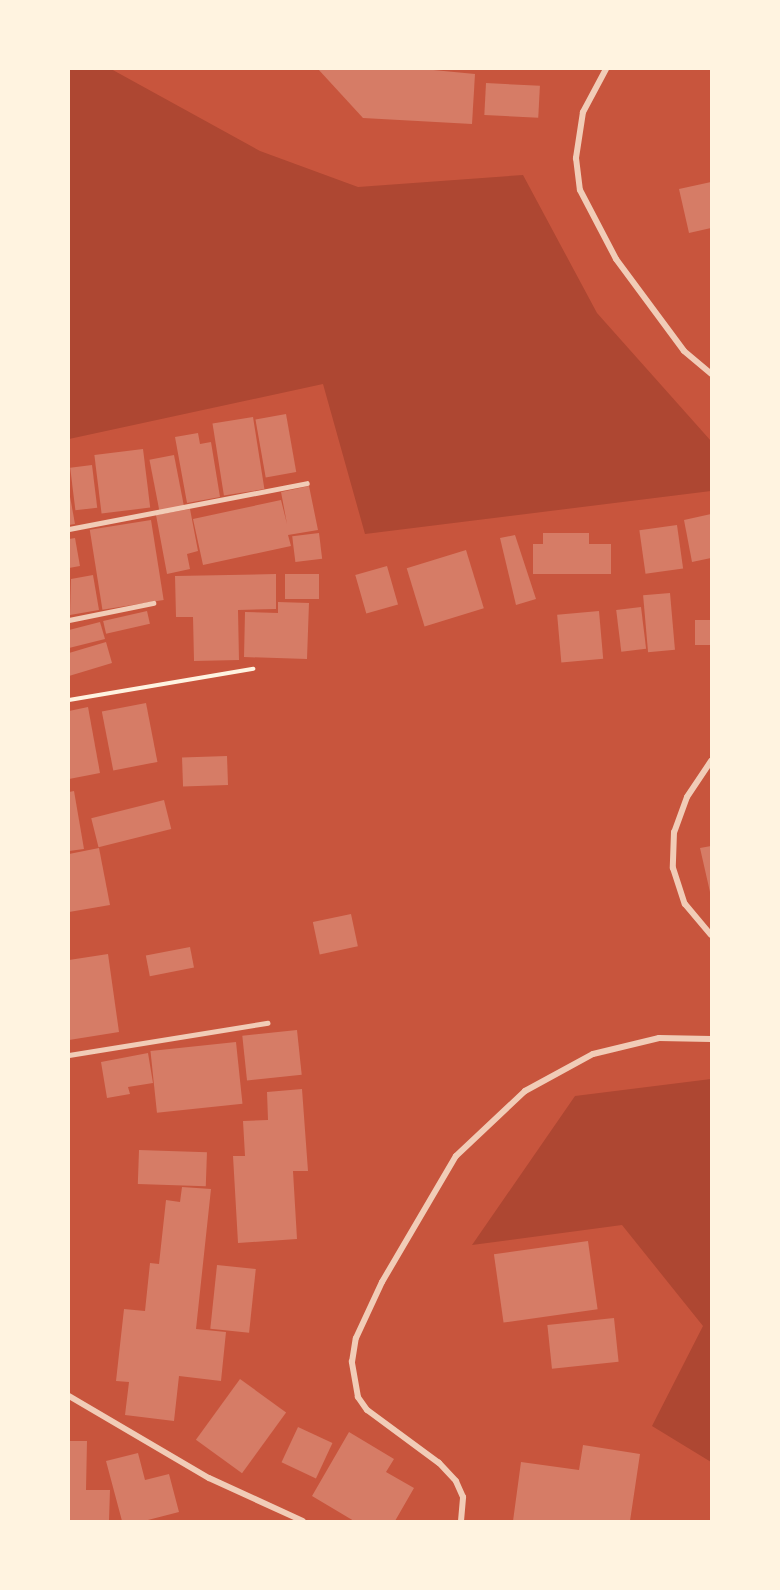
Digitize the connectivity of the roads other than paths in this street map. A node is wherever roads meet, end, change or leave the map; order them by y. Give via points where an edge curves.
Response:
1 (606, 69) edge
2 (711, 374) edge
3 (307, 483) dead end
4 (69, 529) edge
5 (153, 603) dead end
6 (69, 620) edge
7 (711, 761) edge
8 (711, 935) edge
9 (267, 1023) dead end
10 (711, 1039) edge
11 (69, 1055) edge
12 (69, 1396) edge
13 (303, 1521) edge
14 (461, 1521) edge

1 - 2 street via 583,112 576,158 580,190 616,259 684,351
3 - 4 lane
5 - 6 lane
7 - 8 street via 687,797 674,832 673,868 685,904
9 - 11 lane
10 - 14 street via 659,1038 593,1054 525,1091 456,1156 382,1282 356,1338 352,1362 358,1397 367,1410 439,1463 456,1481 463,1497
12 - 13 street via 209,1478

